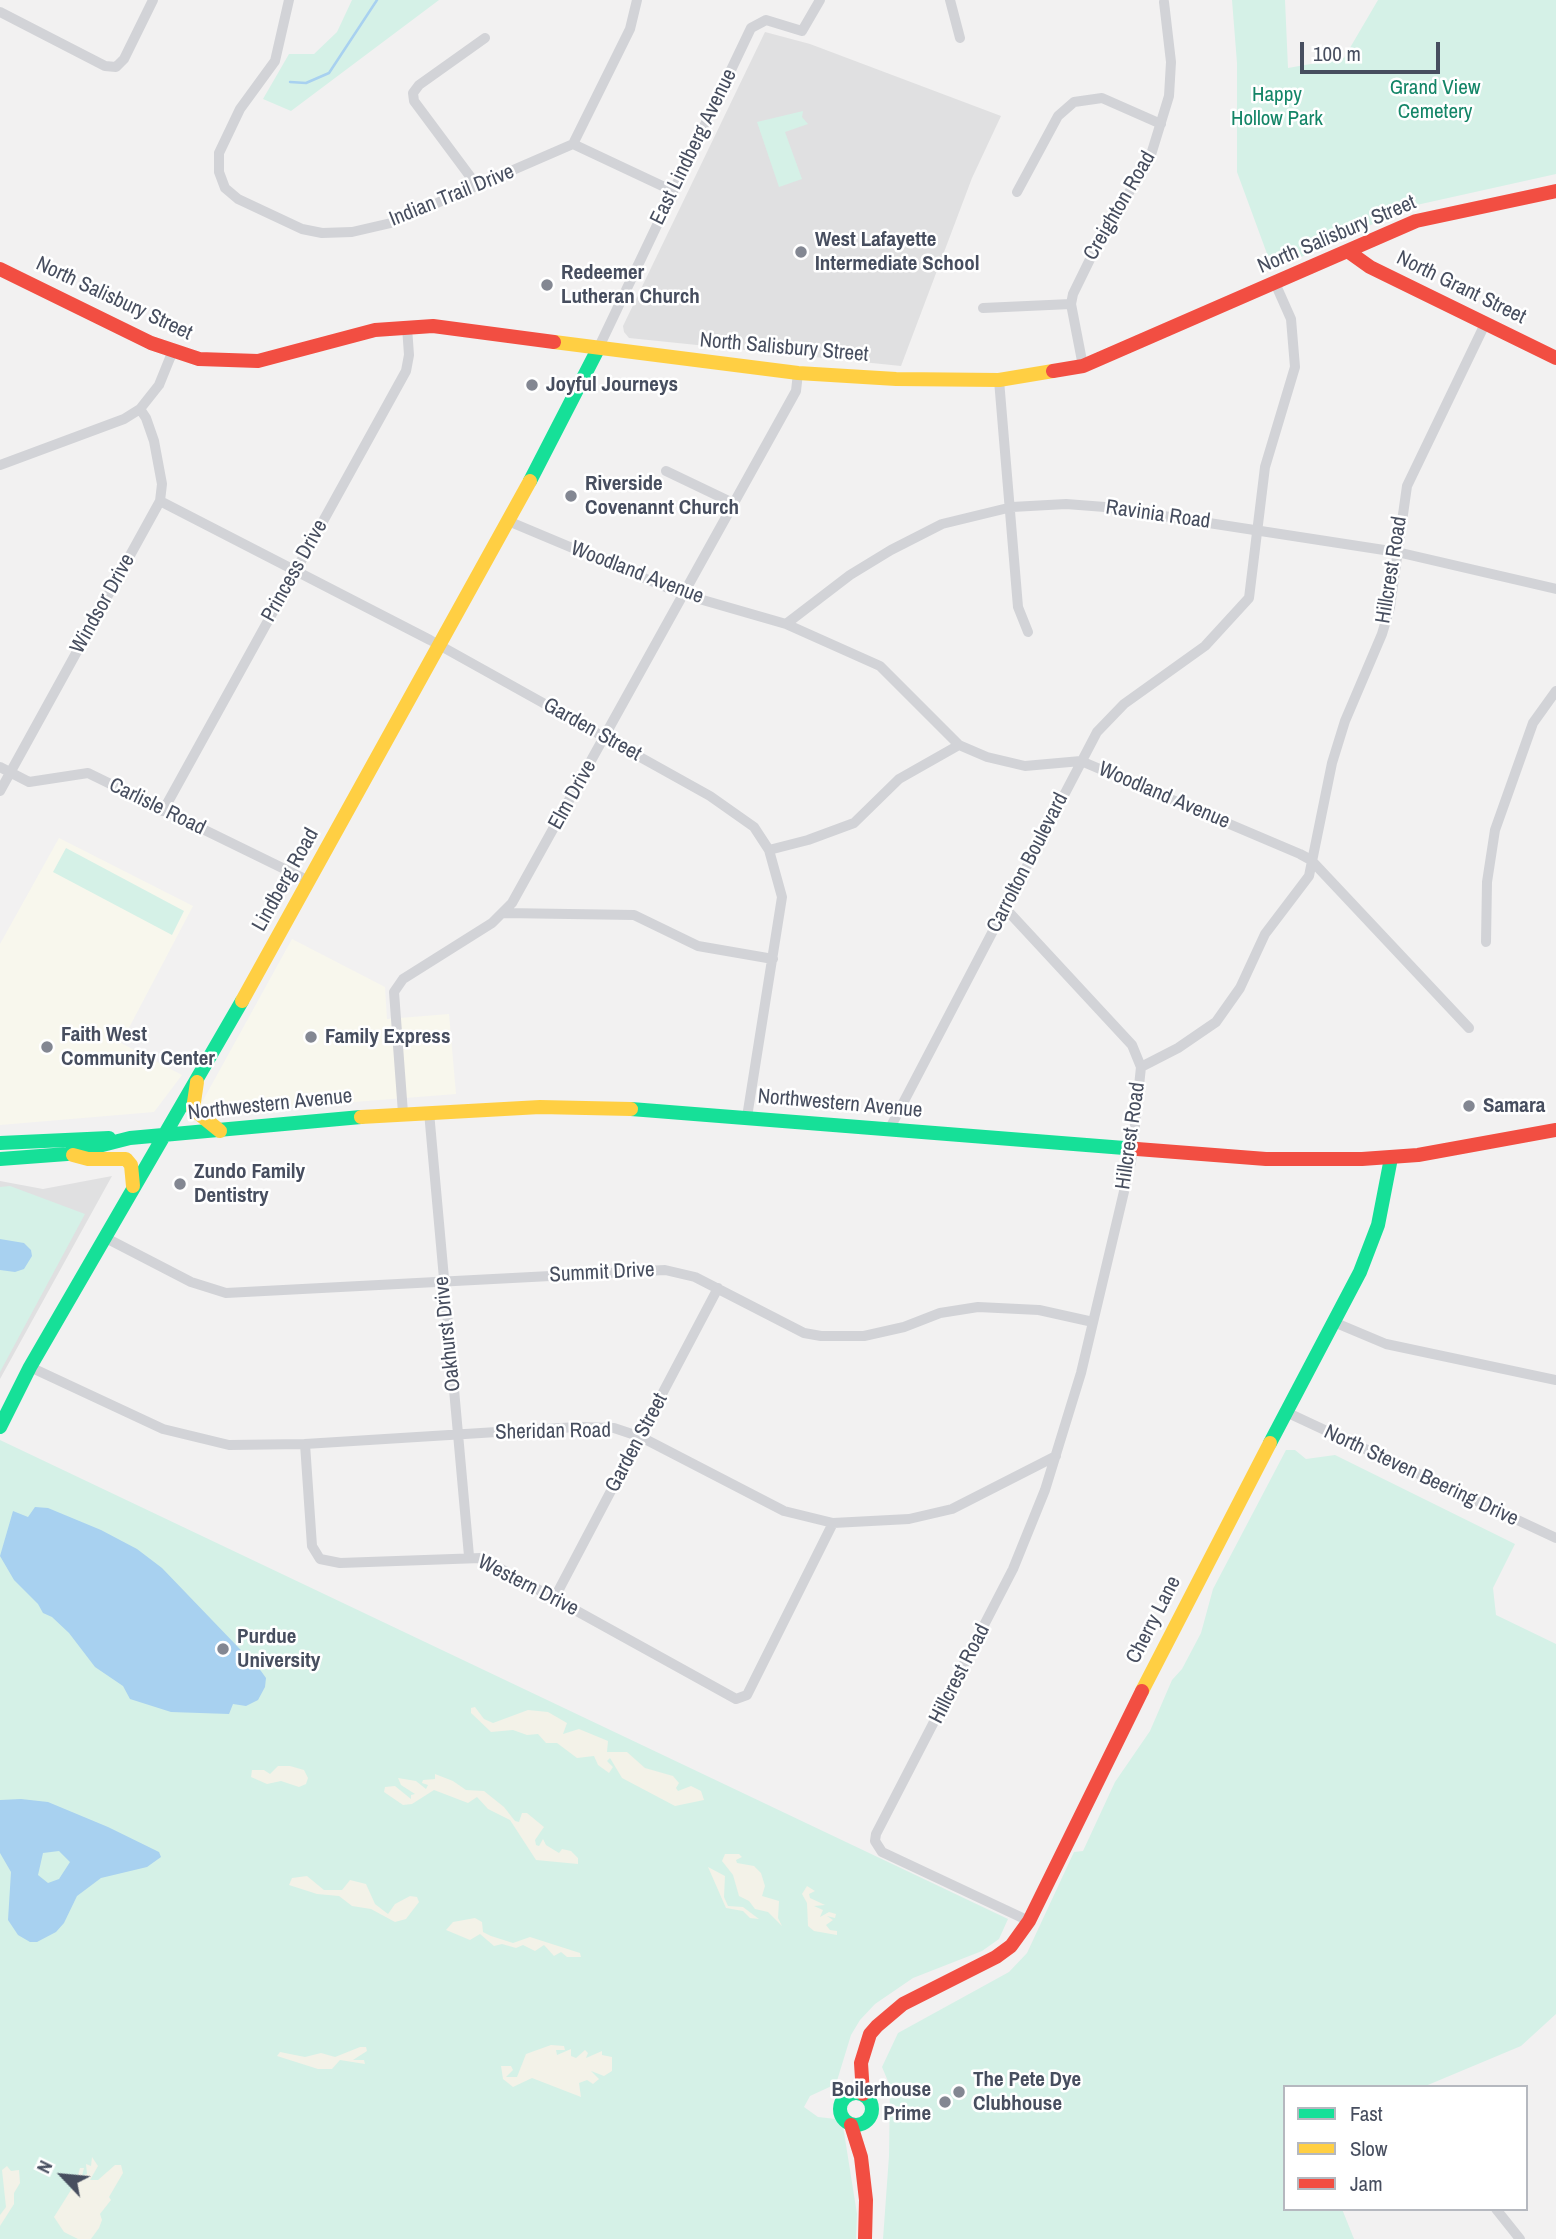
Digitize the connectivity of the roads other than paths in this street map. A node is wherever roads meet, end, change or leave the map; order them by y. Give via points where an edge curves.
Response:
1 (153, 0) edge
2 (289, 0) edge
3 (637, 0) edge
4 (820, 0) edge
5 (950, 0) edge
6 (1164, 2) dead end
7 (0, 12) edge
8 (485, 38) dead end
9 (960, 38) dead end
10 (1161, 124) junction
11 (573, 144) junction
12 (478, 187) junction
13 (673, 191) junction
14 (1556, 191) edge
15 (1017, 192) dead end
16 (1349, 252) junction
17 (0, 269) edge
18 (1275, 283) junction
19 (1071, 304) junction
20 (983, 307) dead end
21 (1485, 324) junction
22 (407, 327) junction
23 (598, 349) junction
24 (172, 353) junction
25 (1556, 358) edge
26 (1083, 366) junction
27 (798, 373) junction
28 (999, 380) junction
29 (140, 409) junction
30 (0, 465) edge
31 (666, 471) dead end
32 (160, 501) junction
33 (735, 504) junction
34 (1012, 507) junction
35 (508, 521) junction
36 (1258, 529) junction
37 (1397, 552) junction
38 (295, 570) junction
39 (1556, 589) edge
40 (682, 594) junction
41 (786, 624) junction
42 (1028, 632) dead end
43 (440, 646) junction
44 (1556, 691) edge
45 (605, 737) junction
46 (959, 745) junction
47 (1081, 761) junction
48 (0, 767) edge
49 (10, 772) junction
50 (0, 790) edge
51 (163, 811) junction
52 (769, 850) junction
53 (1311, 860) junction
54 (309, 881) junction
55 (1005, 908) junction
56 (504, 913) junction
57 (1486, 942) dead end
58 (773, 959) junction
59 (1469, 1028) dead end
60 (1141, 1067) junction
61 (197, 1082) junction
62 (429, 1112) junction
63 (403, 1114) junction
64 (747, 1117) junction
65 (890, 1128) junction
66 (1556, 1130) edge
67 (220, 1131) junction
68 (163, 1137) junction
69 (118, 1140) junction
70 (0, 1143) edge
71 (1133, 1150) junction
72 (67, 1154) junction
73 (1391, 1158) junction
74 (0, 1159) edge
75 (133, 1186) junction
76 (104, 1237) junction
77 (443, 1281) junction
78 (718, 1288) junction
79 (1093, 1322) junction
80 (1336, 1323) junction
81 (30, 1367) junction
82 (1556, 1380) edge
83 (1286, 1412) junction
84 (0, 1426) edge
85 (458, 1435) junction
86 (640, 1437) junction
87 (305, 1444) junction
88 (1056, 1456) junction
89 (833, 1523) junction
90 (1556, 1538) edge
91 (469, 1556) junction
92 (555, 1597) junction
93 (1029, 1921) junction
94 (856, 2095) junction
95 (857, 2124) junction
96 (1498, 2211) edge
97 (864, 2239) edge
98 (1520, 2239) edge

1 - 7 street via 116,67 105,66
2 - 12 street, Indian Trail Drive via 275,61 240,109 219,153 225,188 238,199 302,229 322,233 391,223
3 - 11 street via 630,29
4 - 13 street, East Lindberg Avenue via 802,31 766,20 751,28
5 - 9 street
6 - 10 street, Creighton Road via 1171,76
8 - 12 street via 413,93 414,101
10 - 15 street via 1102,98 1074,102 1058,116
10 - 19 street, Creighton Road via 1150,158 1085,266
11 - 12 street, Indian Trail Drive
11 - 13 street
13 - 23 street, East Lindberg Avenue
14 - 16 street, North Salisbury Street via 1416,222
16 - 18 street, North Salisbury Street
16 - 21 street, North Grant Street
17 - 24 street, North Salisbury Street
18 - 26 street, North Salisbury Street
18 - 36 street, Carrolton Boulevard via 1291,319 1296,366 1265,467
19 - 20 street
19 - 26 street
21 - 25 street, North Grant Street
21 - 37 street, Hillcrest Road via 1407,486
22 - 23 street, North Salisbury Street via 455,327
22 - 24 street, North Salisbury Street via 348,336 258,361 218,361
22 - 38 street, Princess Drive via 405,371
23 - 27 street, North Salisbury Street
23 - 35 street, Lindberg Road
24 - 29 street via 159,385
26 - 28 street, North Salisbury Street
27 - 28 street, North Salisbury Street
27 - 33 street, Elm Drive via 796,391
28 - 34 street
29 - 30 street
29 - 32 street via 154,441 162,484
31 - 33 street
32 - 38 street, Garden Street
32 - 49 street, Windsor Drive
33 - 40 street, Elm Drive
34 - 36 street, Ravinia Road via 1105,507
34 - 41 street, Ravinia Road via 942,524 891,550
34 - 42 street via 1017,607
35 - 40 street, Woodland Avenue
35 - 43 street, Lindberg Road
36 - 37 street, Ravinia Road
36 - 47 street, Carrolton Boulevard via 1249,598 1205,646 1124,704 1097,732
37 - 39 street, Ravinia Road
37 - 53 street, Hillcrest Road via 1390,607 1338,742
38 - 43 street, Garden Street
38 - 51 street, Princess Drive
40 - 41 street, Woodland Avenue
40 - 45 street, Elm Drive
41 - 46 street, Woodland Avenue via 880,666
43 - 45 street, Garden Street
43 - 54 street, Lindberg Road
44 - 57 street via 1533,723 1495,831 1487,882
45 - 52 street, Garden Street via 732,809 754,827
45 - 56 street, Elm Drive
46 - 47 street, Woodland Avenue via 1025,766
46 - 52 street via 899,779 854,823
47 - 53 street, Woodland Avenue
47 - 55 street, Carrolton Boulevard
48 - 49 street, Carlisle Road
49 - 50 street, Windsor Drive
49 - 51 street, Carlisle Road via 29,782 88,773
51 - 54 street, Carlisle Road
52 - 58 street, Garden Street via 782,897
53 - 59 street, Woodland Avenue
53 - 60 street, Hillcrest Road via 1305,884 1265,934 1240,988 1216,1022
54 - 61 street, Lindberg Road
55 - 60 street via 1132,1045
55 - 65 street, Carrolton Boulevard
56 - 58 street via 634,915 698,946
56 - 63 street, Elm Drive via 410,975 394,992
58 - 64 street, Garden Street
60 - 71 street, Hillcrest Road
61 - 67 street via 193,1109
61 - 68 street, Lindberg Road
62 - 63 street, Northwestern Avenue
62 - 64 street, Northwestern Avenue via 540,1107
62 - 77 street, Oakhurst Drive
63 - 67 street, Northwestern Avenue
64 - 65 street, Northwestern Avenue
65 - 71 street, Northwestern Avenue
66 - 73 street, Northwestern Avenue
67 - 68 street, Northwestern Avenue
68 - 69 street, Northwestern Avenue
68 - 75 street, Lindberg Road
69 - 70 street, Northwestern Avenue via 80,1137
69 - 72 street, Northwestern Avenue
71 - 73 street, Northwestern Avenue via 1266,1159
71 - 79 street, Hillcrest Road
72 - 74 street, Northwestern Avenue
72 - 75 street via 123,1158 131,1165
73 - 80 street, Cherry Lane via 1378,1225
75 - 76 street, Lindberg Road
76 - 77 street, Summit Drive via 191,1282 226,1293
76 - 81 street, Lindberg Road
77 - 78 street, Summit Drive via 665,1270
77 - 85 street, Oakhurst Drive
78 - 79 street, Summit Drive via 804,1333 842,1338 978,1307 1039,1310
78 - 86 street, Garden Street
79 - 88 street, Hillcrest Road
80 - 82 street via 1386,1344
80 - 83 street, Cherry Lane
81 - 84 street, Lindberg Road
81 - 87 street, Sheridan Road via 125,1415 191,1438 229,1445
83 - 90 street, North Steven Beering Drive
83 - 93 street, Cherry Lane via 1173,1627
85 - 86 street, Sheridan Road via 598,1427
85 - 87 street, Sheridan Road
85 - 91 street, Oakhurst Drive
86 - 89 street, Sheridan Road via 762,1501
86 - 92 street, Garden Street
87 - 91 street, Western Drive via 312,1546 320,1559 340,1563
88 - 89 street, Sheridan Road via 941,1513 882,1522
88 - 93 street, Hillcrest Road via 1013,1569 875,1841 883,1852
89 - 92 street, Western Drive via 747,1695 736,1699
91 - 92 street, Western Drive via 493,1563
93 - 94 street, Cherry Lane via 1011,1946 996,1957 903,2004 874,2030 861,2063
94 - 95 street via 872,2107 871,2117
94 - 95 street via 843,2101 840,2109 843,2119
95 - 97 street via 866,2200
96 - 98 street

